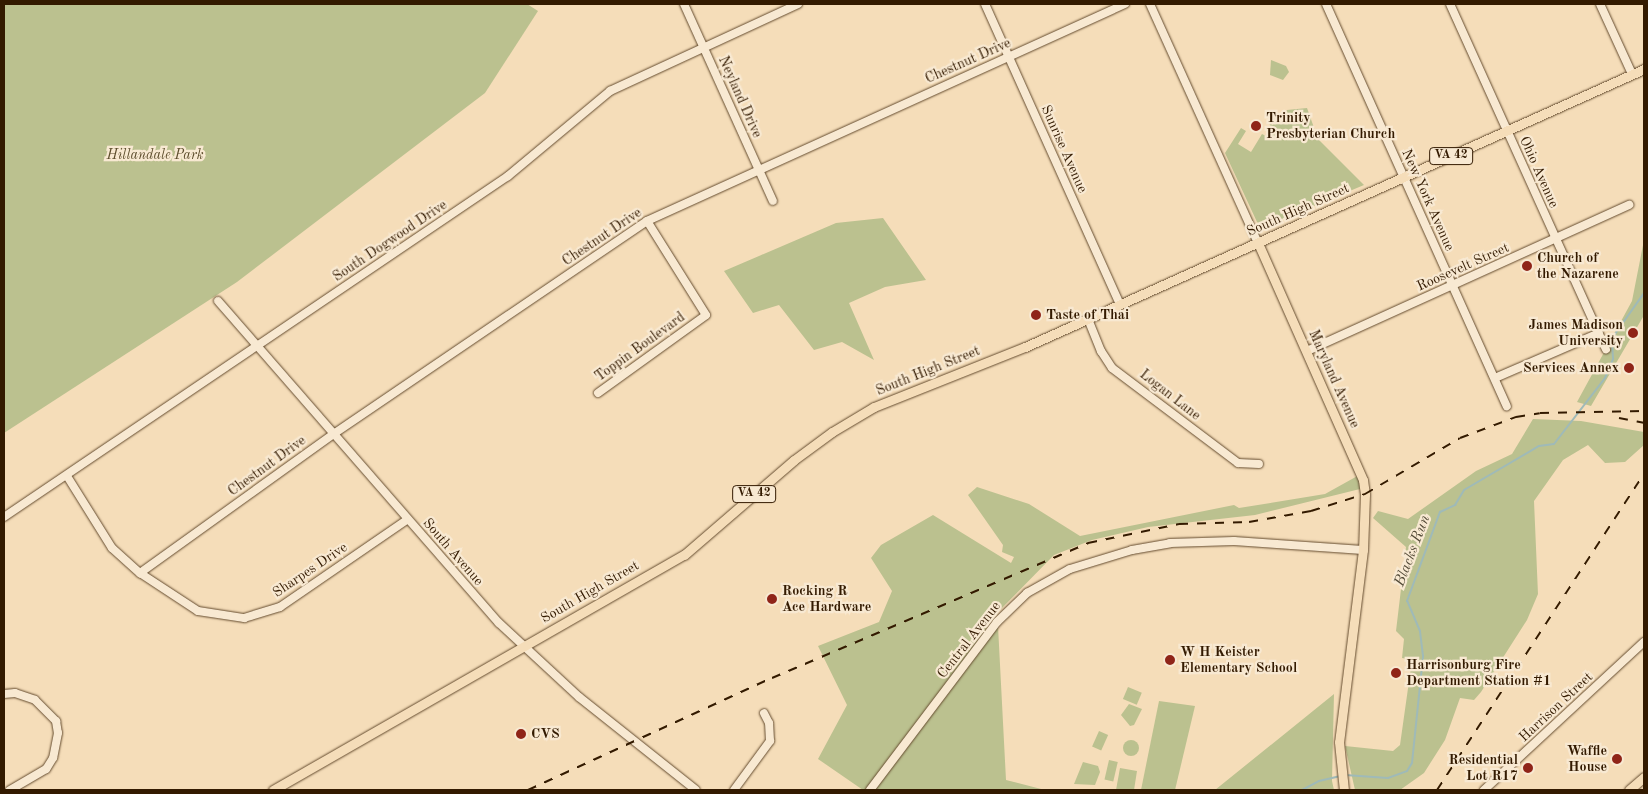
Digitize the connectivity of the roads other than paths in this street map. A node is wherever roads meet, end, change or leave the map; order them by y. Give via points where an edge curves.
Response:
1 (684, 4) edge
2 (798, 4) edge
3 (985, 4) edge
4 (1125, 4) edge
5 (1150, 4) edge
6 (1326, 4) edge
7 (1451, 4) edge
8 (1600, 4) edge
9 (779, 7) edge
10 (704, 46) junction
11 (1008, 56) junction
12 (1644, 68) edge
13 (1632, 74) junction
14 (1507, 131) junction
15 (759, 169) junction
16 (1404, 177) junction
17 (773, 201) dead end
18 (1629, 206) dead end
19 (647, 221) junction
20 (1556, 238) junction
21 (1258, 243) junction
22 (1453, 285) junction
23 (218, 301) dead end
24 (1120, 304) junction
25 (1088, 319) junction
26 (1599, 333) junction
27 (257, 346) junction
28 (1606, 349) dead end
29 (1307, 351) junction
30 (1494, 378) junction
31 (598, 393) dead end
32 (1507, 406) dead end
33 (334, 433) junction
34 (1260, 464) dead end
35 (67, 476) junction
36 (4, 517) edge
37 (408, 519) junction
38 (1362, 550) junction
39 (140, 574) junction
40 (1644, 642) edge
41 (522, 647) junction
42 (4, 694) edge
43 (764, 712) dead end
44 (1644, 777) edge
45 (1343, 787) edge
46 (10, 790) edge
47 (273, 790) edge
48 (696, 790) edge
49 (734, 790) edge
50 (870, 790) edge
51 (1484, 790) edge
52 (1629, 790) edge

1 - 10 street, Neyland Drive
2 - 9 street, South Dogwood Drive
3 - 11 street, Sunrise Avenue
4 - 11 street, Chestnut Drive
5 - 21 street, Maryland Avenue
6 - 16 street, New York Avenue
7 - 14 street, Ohio Avenue
8 - 13 street
9 - 10 street, South Dogwood Drive
10 - 15 street, Neyland Drive
10 - 27 street, South Dogwood Drive via 610,90 508,176
11 - 15 street, Chestnut Drive
11 - 24 street, Sunrise Avenue
12 - 13 main road, South High Street / VA 42
13 - 14 main road, South High Street / VA 42
14 - 16 main road, South High Street / VA 42
14 - 20 street, Ohio Avenue
15 - 17 street, Neyland Drive
15 - 19 street, Chestnut Drive
16 - 21 main road, South High Street / VA 42
16 - 22 street, New York Avenue
18 - 20 street, Roosevelt Street
19 - 31 street, Toppin Boulevard via 706,315
19 - 33 street, Chestnut Drive
20 - 22 street, Roosevelt Street
20 - 26 street, Ohio Avenue
21 - 24 main road, South High Street / VA 42
21 - 29 main road, Maryland Avenue
22 - 29 street, Roosevelt Street
22 - 30 street, New York Avenue
23 - 27 street, South Avenue
24 - 25 main road, South High Street / VA 42
25 - 34 street, Logan Lane via 1112,368 1238,463
25 - 41 main road, South High Street / VA 42 via 874,407 794,460 684,555
26 - 28 street, Ohio Avenue
26 - 30 street
27 - 33 street, South Avenue
27 - 35 street, South Dogwood Drive
29 - 38 main road, Maryland Avenue via 1363,480
30 - 32 street, New York Avenue
33 - 37 street, South Avenue
33 - 39 street, Chestnut Drive
35 - 36 street, South Dogwood Drive
35 - 39 street, Sharpes Drive via 112,548
37 - 39 street, Sharpes Drive via 280,607 244,618 198,611
37 - 41 street, South Avenue
38 - 45 main road, Maryland Avenue via 1338,742
38 - 50 street, Central Avenue via 1234,541 1179,542 1132,550 1070,569 1027,593 997,622
40 - 51 street, Harrison Street
41 - 47 main road, South High Street / VA 42
41 - 48 street, South Avenue via 586,703
42 - 46 street via 15,693 35,700 56,721 58,733 53,758 46,769
43 - 49 street via 769,723 770,741
44 - 52 main road

